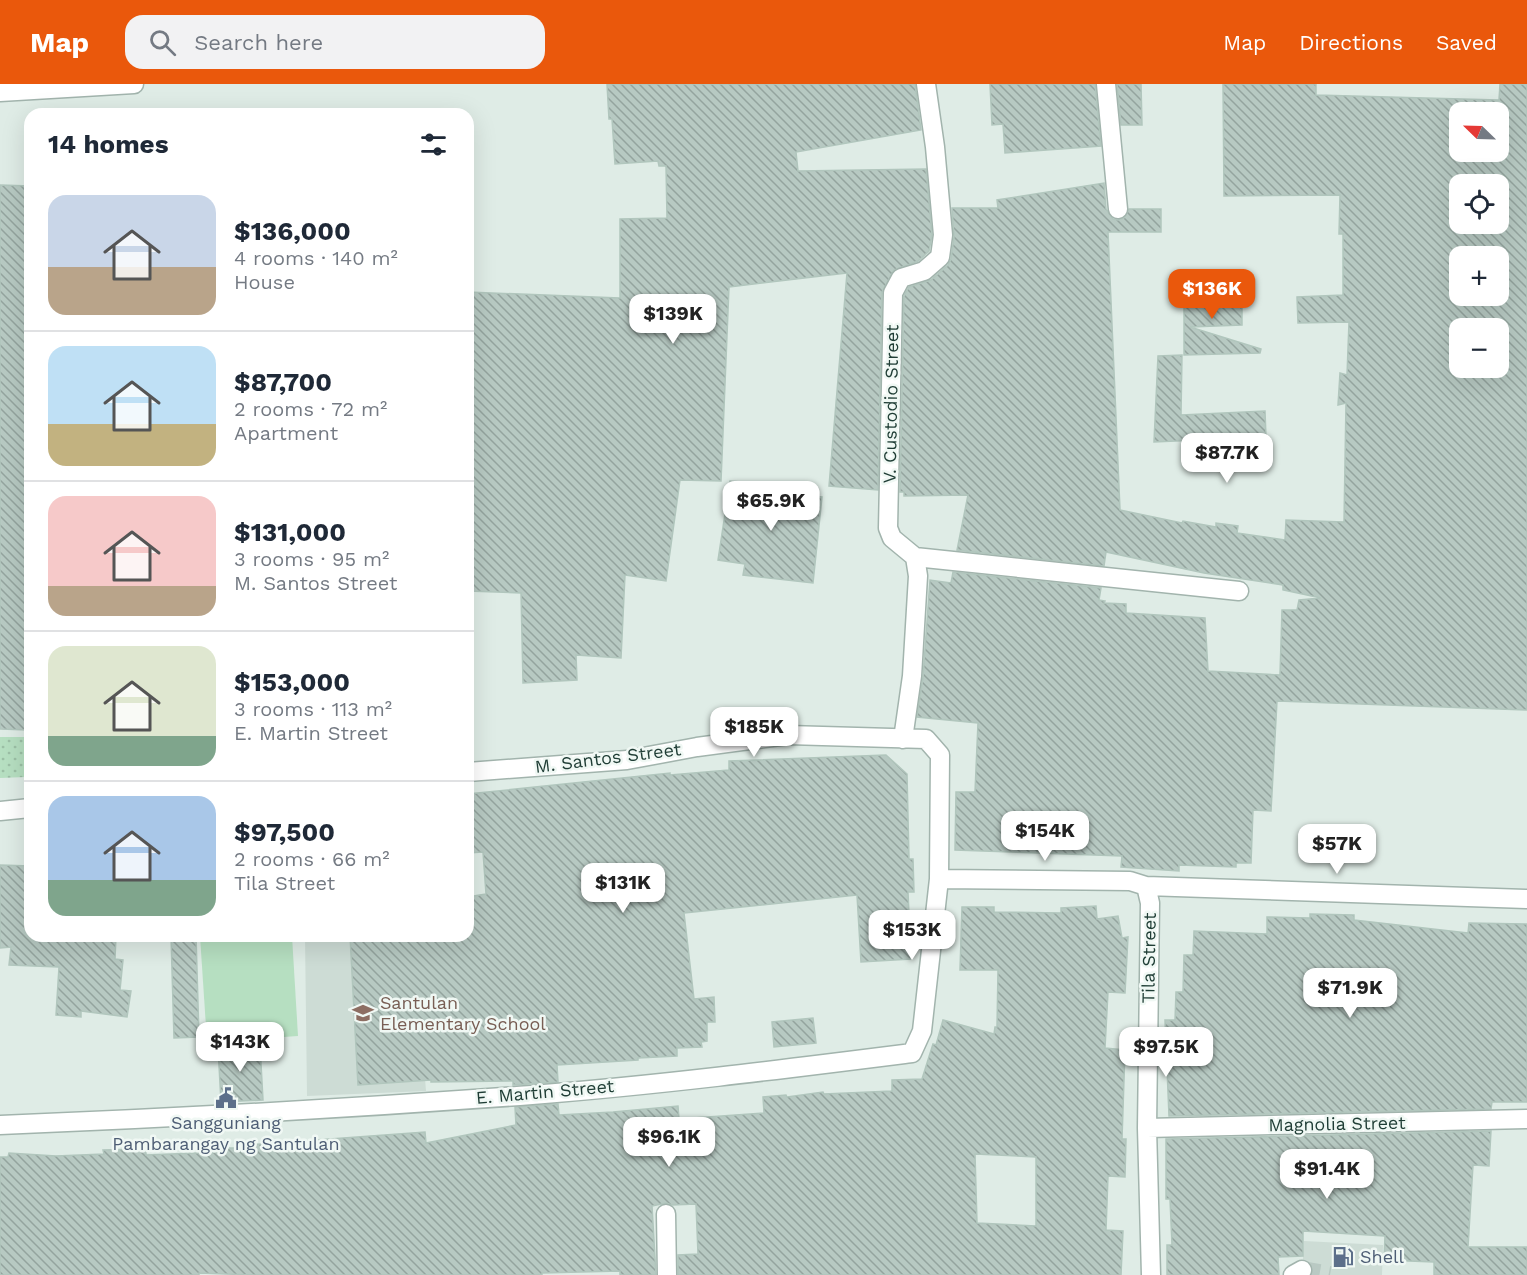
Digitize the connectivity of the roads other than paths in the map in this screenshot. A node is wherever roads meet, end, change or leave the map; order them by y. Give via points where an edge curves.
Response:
1 (134, 84) edge
2 (926, 84) edge
3 (1106, 84) edge
4 (0, 92) edge
5 (1118, 209) dead end
6 (915, 557) junction
7 (1239, 591) dead end
8 (903, 739) junction
9 (474, 772) edge
10 (24, 809) edge
11 (0, 811) edge
12 (939, 879) junction
13 (1146, 886) junction
14 (1527, 899) edge
15 (1527, 1119) edge
16 (0, 1125) edge
17 (1147, 1128) junction
18 (666, 1214) dead end
19 (667, 1275) edge
20 (1151, 1275) edge

1 - 4 street
2 - 6 street, V. Custodio Street via 935,147 940,257 924,271 901,278 893,293 892,317 888,528 892,538
3 - 5 street
6 - 7 street
6 - 8 street via 918,576 912,676
8 - 9 street, M. Santos Street via 789,735 627,759
8 - 12 street, M. Santos Street via 926,739 940,755
10 - 11 street
12 - 13 street, Tila Street via 1130,882
12 - 16 street, E. Martin Street via 922,1031 912,1053 534,1095
13 - 14 street
13 - 17 street, Tila Street
15 - 17 street, Magnolia Street
17 - 20 street, Tila Street
18 - 19 street

